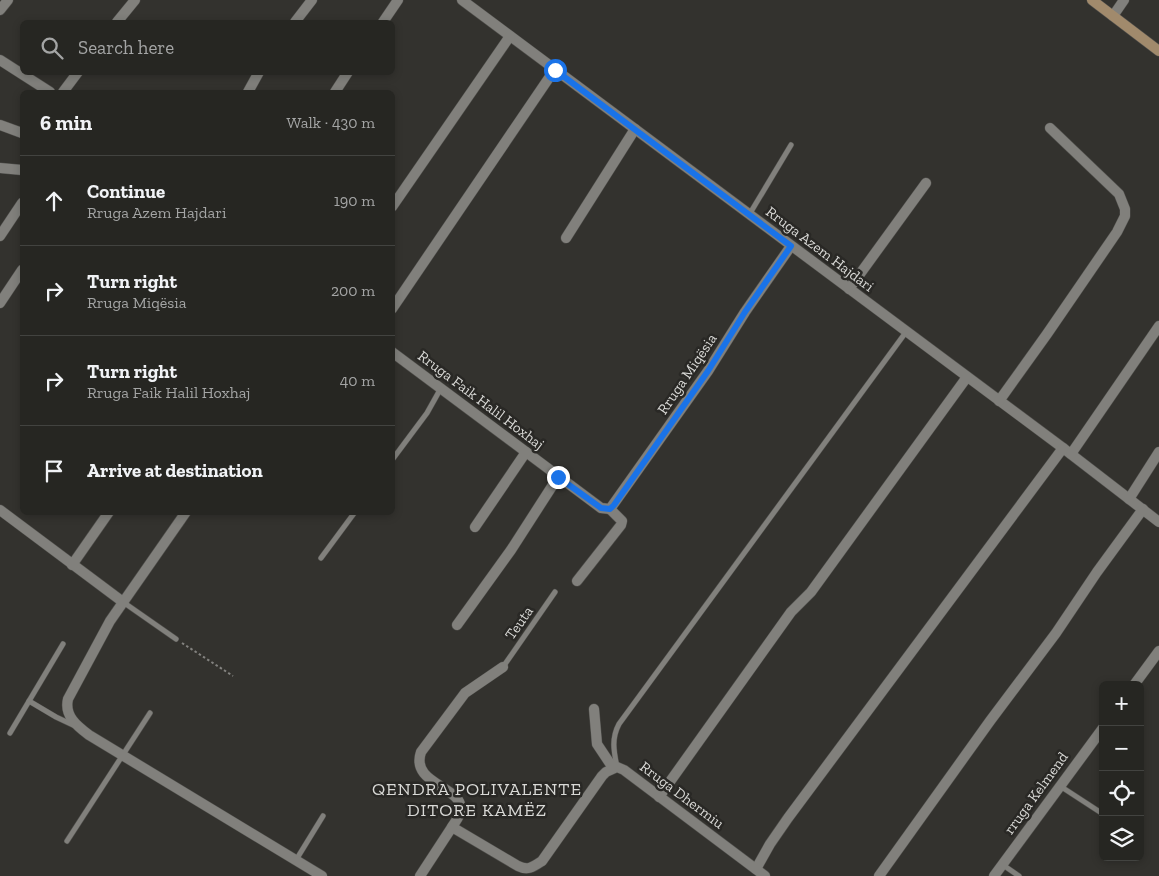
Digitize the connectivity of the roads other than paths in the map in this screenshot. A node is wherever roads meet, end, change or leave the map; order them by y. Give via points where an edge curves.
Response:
1 (8, 0) edge
2 (135, 0) edge
3 (312, 0) edge
4 (398, 0) edge
5 (462, 0) edge
6 (1092, 0) edge
7 (1124, 0) edge
8 (0, 10) edge
9 (1113, 16) junction
10 (119, 20) edge
11 (297, 20) edge
12 (384, 20) edge
13 (510, 36) junction
14 (1159, 52) edge
15 (1, 64) edge
16 (555, 70) junction
17 (20, 75) edge
18 (20, 75) edge
19 (76, 75) edge
20 (257, 75) edge
21 (346, 75) edge
22 (46, 90) edge
23 (64, 90) edge
24 (249, 90) edge
25 (336, 90) edge
26 (0, 125) edge
27 (1050, 128) dead end
28 (635, 129) junction
29 (20, 132) edge
30 (791, 145) dead end
31 (0, 168) edge
32 (20, 170) edge
33 (926, 183) dead end
34 (395, 203) edge
35 (20, 206) edge
36 (749, 214) junction
37 (0, 236) edge
38 (566, 238) dead end
39 (791, 246) junction
40 (20, 273) edge
41 (849, 289) junction
42 (0, 303) edge
43 (395, 305) edge
44 (1159, 326) edge
45 (906, 332) junction
46 (395, 354) edge
47 (967, 377) junction
48 (441, 388) junction
49 (999, 401) junction
50 (1067, 451) junction
51 (526, 452) junction
52 (1159, 452) edge
53 (395, 456) edge
54 (558, 477) junction
55 (1129, 499) junction
56 (605, 508) junction
57 (1143, 509) junction
58 (0, 510) edge
59 (107, 515) edge
60 (184, 515) edge
61 (352, 515) edge
62 (1159, 522) edge
63 (475, 527) dead end
64 (321, 558) dead end
65 (72, 565) junction
66 (577, 581) dead end
67 (555, 592) dead end
68 (123, 602) junction
69 (457, 625) dead end
70 (176, 639) road end
71 (63, 644) dead end
72 (1159, 651) edge
73 (503, 666) joint
74 (1137, 681) edge
75 (29, 701) junction
76 (594, 709) dead end
77 (150, 713) dead end
78 (78, 727) junction
79 (1099, 733) edge
80 (10, 734) dead end
81 (122, 755) junction
82 (615, 768) junction
83 (1060, 786) junction
84 (659, 797) junction
85 (1099, 811) edge
86 (323, 816) dead end
87 (452, 827) junction
88 (67, 841) dead end
89 (296, 860) junction
90 (1003, 864) junction
91 (761, 873) edge
92 (322, 876) edge
93 (420, 876) edge
94 (879, 876) edge
95 (994, 876) edge
96 (1019, 876) edge

1 - 8 street
2 - 10 street
3 - 11 street
4 - 12 street
5 - 13 street, Rruga Azem Hajdari
6 - 9 main road
7 - 9 street
9 - 14 main road
13 - 16 street, Rruga Azem Hajdari
13 - 34 street
15 - 17 street
16 - 28 street, Rruga Azem Hajdari
16 - 43 street
18 - 22 street
19 - 23 street
20 - 24 street
21 - 25 street
26 - 29 street
27 - 49 street via 1119,194 1125,216
28 - 36 street, Rruga Azem Hajdari
28 - 38 street
30 - 36 lane
31 - 32 street
33 - 41 street
35 - 37 street
36 - 39 street, Rruga Azem Hajdari
39 - 41 street, Rruga Azem Hajdari
39 - 56 street, Rruga Miqësia via 708,371
40 - 42 street
41 - 45 street, Rruga Azem Hajdari
44 - 50 street
45 - 47 street, Rruga Azem Hajdari
45 - 82 lane via 619,724 613,743
46 - 48 street, Rruga Faik Halil Hoxhaj
47 - 49 street, Rruga Azem Hajdari
47 - 84 street via 811,592 791,612
48 - 51 street, Rruga Faik Halil Hoxhaj
48 - 53 lane
49 - 50 street, Rruga Azem Hajdari
50 - 55 street, Rruga Azem Hajdari
50 - 91 street via 788,818 770,844
51 - 54 street, Rruga Faik Halil Hoxhaj
51 - 63 street
52 - 55 street
54 - 56 street, Rruga Faik Halil Hoxhaj
54 - 69 street
55 - 57 street, Rruga Azem Hajdari
56 - 66 street via 620,518 621,525
57 - 62 street, Rruga Azem Hajdari
57 - 94 street
58 - 65 street
59 - 65 street
60 - 68 street
61 - 64 lane
65 - 68 street
67 - 73 lane, Teuta
68 - 70 lane
68 - 78 street via 68,699 68,713
71 - 75 lane
72 - 74 street
73 - 87 street via 465,693 419,758 423,772 459,802 460,814
75 - 78 lane
75 - 80 lane
76 - 82 street via 597,744
77 - 81 lane
78 - 81 street
79 - 83 street, rruga Kelmend
81 - 88 lane
81 - 89 street
82 - 84 street, Rruga Dhermiu via 624,770
82 - 87 street via 602,776 542,861 530,868 518,866
83 - 85 lane
83 - 90 street, rruga Kelmend
84 - 91 street, Rruga Dhermiu
86 - 89 lane
87 - 93 street
89 - 92 street
90 - 95 street, rruga Kelmend
90 - 96 lane

